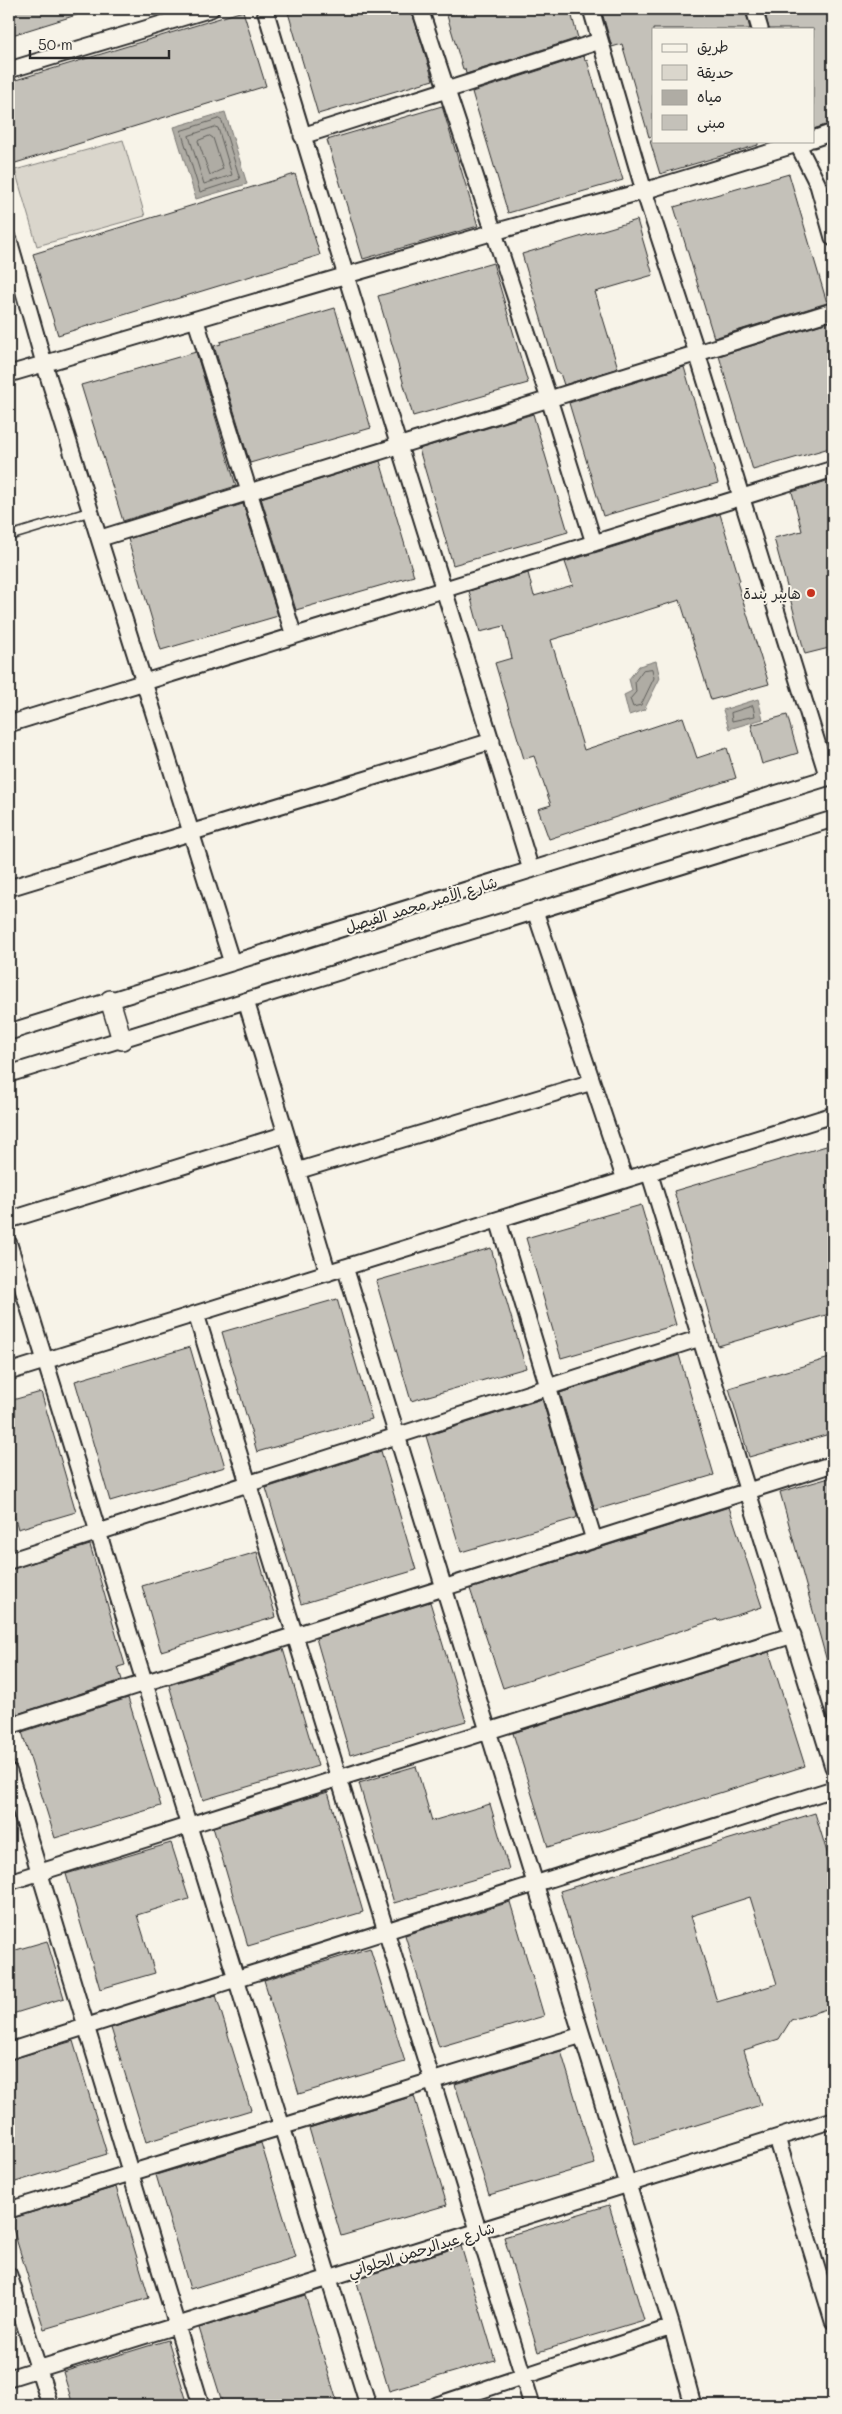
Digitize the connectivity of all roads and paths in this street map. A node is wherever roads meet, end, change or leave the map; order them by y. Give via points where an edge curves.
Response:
1 (211, 9) edge
2 (265, 9) edge
3 (420, 9) edge
4 (591, 9) edge
5 (754, 9) edge
6 (760, 28) edge
7 (600, 41) junction
8 (9, 70) edge
9 (447, 90) junction
10 (833, 132) edge
11 (302, 136) junction
12 (814, 139) edge
13 (800, 142) edge
14 (644, 191) junction
15 (494, 232) junction
16 (833, 238) edge
17 (9, 240) edge
18 (11, 258) edge
19 (344, 275) junction
20 (833, 312) edge
21 (196, 321) junction
22 (697, 353) junction
23 (44, 363) junction
24 (9, 374) edge
25 (549, 399) junction
26 (400, 446) junction
27 (833, 469) edge
28 (249, 492) junction
29 (742, 497) junction
30 (92, 511) junction
31 (9, 536) edge
32 (101, 538) junction
33 (594, 543) junction
34 (444, 589) junction
35 (294, 636) junction
36 (145, 682) junction
37 (9, 724) edge
38 (492, 741) junction
39 (831, 777) edge
40 (833, 819) edge
41 (191, 833) junction
42 (531, 870) junction
43 (9, 888) edge
44 (535, 911) junction
45 (232, 963) junction
46 (110, 1000) junction
47 (246, 1002) junction
48 (9, 1032) edge
49 (122, 1040) junction
50 (9, 1074) edge
51 (592, 1082) junction
52 (833, 1115) edge
53 (286, 1134) junction
54 (297, 1171) junction
55 (649, 1172) junction
56 (626, 1180) junction
57 (9, 1220) edge
58 (498, 1220) junction
59 (10, 1254) edge
60 (345, 1267) junction
61 (328, 1273) junction
62 (196, 1314) junction
63 (700, 1338) junction
64 (46, 1361) junction
65 (9, 1372) edge
66 (549, 1387) junction
67 (397, 1436) junction
68 (833, 1464) edge
69 (248, 1484) junction
70 (748, 1491) junction
71 (99, 1532) junction
72 (594, 1540) junction
73 (9, 1561) edge
74 (444, 1588) junction
75 (295, 1635) junction
76 (793, 1635) junction
77 (145, 1683) junction
78 (9, 1726) edge
79 (488, 1731) junction
80 (833, 1767) edge
81 (9, 1772) edge
82 (339, 1778) junction
83 (832, 1794) edge
84 (189, 1825) junction
85 (39, 1872) junction
86 (9, 1882) edge
87 (535, 1884) junction
88 (386, 1931) junction
89 (236, 1978) junction
90 (86, 2026) junction
91 (582, 2035) junction
92 (9, 2050) edge
93 (432, 2081) junction
94 (833, 2120) edge
95 (282, 2127) junction
96 (777, 2138) junction
97 (130, 2173) junction
98 (628, 2185) junction
99 (9, 2210) edge
100 (478, 2231) junction
101 (9, 2275) edge
102 (328, 2278) junction
103 (833, 2321) edge
104 (177, 2325) junction
105 (672, 2327) junction
106 (38, 2368) junction
107 (523, 2376) junction
108 (9, 2378) edge
109 (50, 2405) edge
110 (201, 2405) edge
111 (368, 2405) edge
112 (437, 2405) edge
113 (532, 2405) edge
114 (693, 2405) edge

1 - 8 street
2 - 11 street
3 - 9 street
4 - 7 street
5 - 6 street
7 - 9 street
7 - 14 street
9 - 11 street
9 - 15 street
10 - 12 street
11 - 19 street
13 - 14 street
13 - 16 street via 818,185
14 - 15 street
14 - 22 street
15 - 19 street
15 - 25 street
17 - 18 street
18 - 23 street
19 - 21 street
19 - 26 street
20 - 22 street
21 - 23 street
21 - 28 street
22 - 25 street
22 - 29 street
23 - 24 street
23 - 30 street
25 - 26 street
25 - 33 street
26 - 28 street
26 - 34 street
27 - 29 street
28 - 32 street
28 - 35 street
29 - 33 street
29 - 39 street
30 - 31 lane
30 - 32 street
32 - 36 street
33 - 34 street
34 - 35 street
34 - 38 street
35 - 36 street
36 - 37 street
36 - 41 street
38 - 41 street
38 - 42 street
39 - 42 street, شارع الأمير محمد الفيصل
40 - 44 street
41 - 43 street
41 - 45 street
42 - 45 street, شارع الأمير محمد الفيصل
44 - 47 street
44 - 51 street
45 - 46 street, شارع الأمير محمد الفيصل
46 - 48 street, شارع الأمير محمد الفيصل
46 - 49 street
47 - 49 street
47 - 53 street
49 - 50 street
51 - 54 street
51 - 56 street
52 - 55 street
53 - 54 street
53 - 57 street
54 - 61 street
55 - 56 street
55 - 63 street
56 - 58 street
58 - 60 street
58 - 66 street
59 - 64 street
60 - 61 street
60 - 67 street
61 - 62 street
62 - 64 street
62 - 69 street
63 - 66 street
63 - 70 street
64 - 65 street
64 - 71 street
66 - 67 street
66 - 72 street
67 - 69 street
67 - 74 street
68 - 70 street
69 - 71 street
69 - 75 street
70 - 72 street
70 - 76 street
71 - 73 street
71 - 77 street
72 - 74 street
74 - 75 street
74 - 79 street
75 - 77 street
75 - 82 street
76 - 79 street
76 - 80 street
77 - 78 street
77 - 84 street
79 - 82 street
79 - 87 street
81 - 85 street
82 - 84 street
82 - 88 street
83 - 87 street
84 - 85 street
84 - 89 street
85 - 86 street
85 - 90 street
87 - 88 street
87 - 91 street
88 - 89 street
88 - 93 street
89 - 90 street
89 - 95 street
90 - 92 street
90 - 97 street
91 - 93 street
91 - 98 street
93 - 95 street
93 - 100 street
94 - 96 street, شارع عبدالرحمن الحلواني
95 - 97 street
95 - 102 street
96 - 98 street, شارع عبدالرحمن الحلواني
96 - 103 street
97 - 99 street
97 - 104 street
98 - 100 street, شارع عبدالرحمن الحلواني
98 - 105 street
100 - 102 street, شارع عبدالرحمن الحلواني
100 - 107 street
101 - 106 street
102 - 104 street, شارع عبدالرحمن الحلواني
102 - 111 street
104 - 106 street, شارع عبدالرحمن الحلواني
104 - 110 street
105 - 107 street
105 - 114 street
106 - 108 street, شارع عبدالرحمن الحلواني
106 - 109 street
107 - 112 street
107 - 113 street

